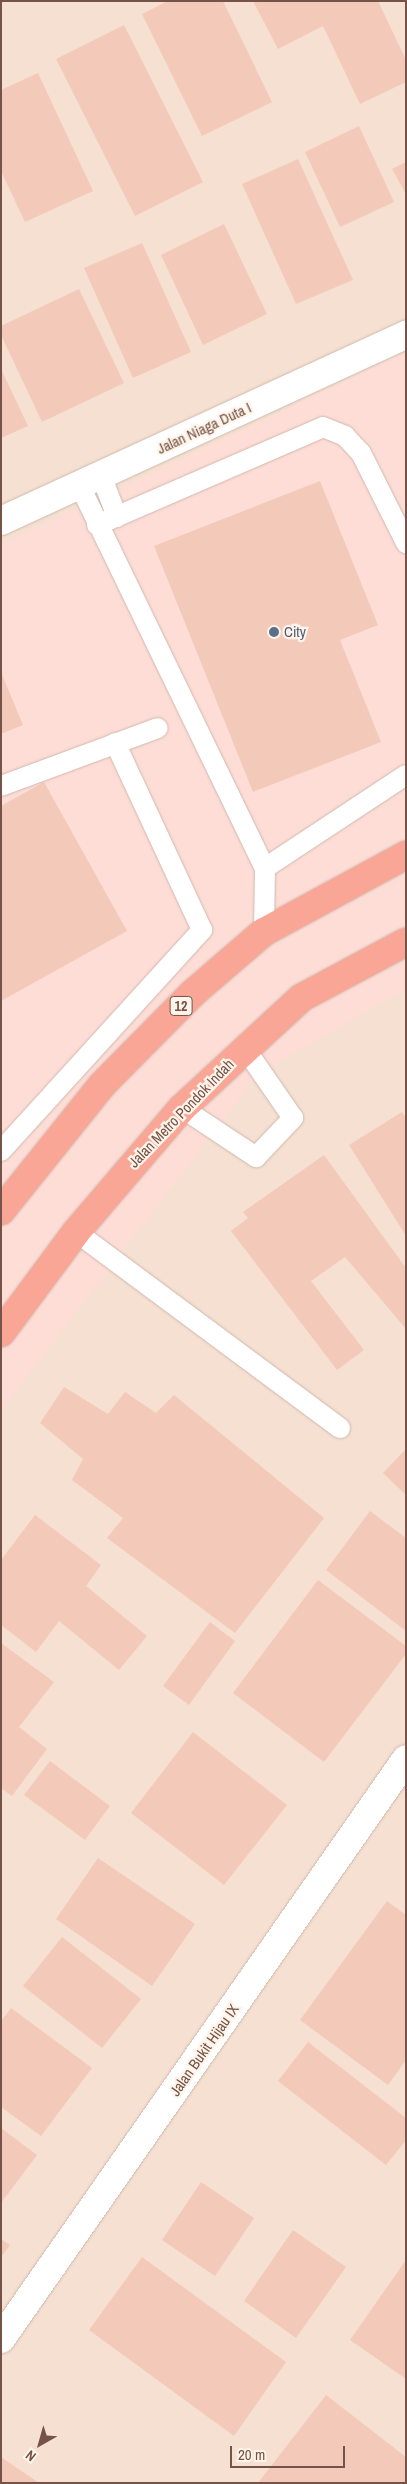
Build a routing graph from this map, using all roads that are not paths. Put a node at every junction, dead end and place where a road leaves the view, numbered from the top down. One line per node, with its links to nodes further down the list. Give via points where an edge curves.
1 (406, 335): 2 (street, Jalan Niaga Duta I)
2 (90, 480): 3 (lane); 4 (street, Jalan Niaga Duta I); 5 (lane)
3 (117, 517): 5 (lane); 6 (lane, via 323,427 345,436 361,453)
4 (1, 521)
5 (97, 525): 12 (lane)
6 (406, 543)
7 (158, 728): 8 (lane)
8 (115, 743): 10 (lane); 17 (lane, via 202,930)
9 (406, 775): 12 (lane)
10 (1, 786)
11 (406, 854): 13 (highway, 12)
12 (265, 868): 13 (lane)
13 (264, 932): 18 (highway, 12, via 193,993 101,1086)
14 (406, 942): 15 (highway, Jalan Metro Pondok Indah, via 301,998)
15 (244, 1047): 16 (highway, Jalan Metro Pondok Indah); 16 (lane, via 294,1118 256,1157)
16 (182, 1108): 19 (highway, Jalan Metro Pondok Indah)
17 (1, 1150)
18 (1, 1211)
19 (76, 1232): 20 (highway, Jalan Metro Pondok Indah); 21 (lane)
20 (1, 1333)
21 (340, 1428)
22 (406, 1759): 23 (street, Jalan Bukit Hijau IX)
23 (1, 2339)

